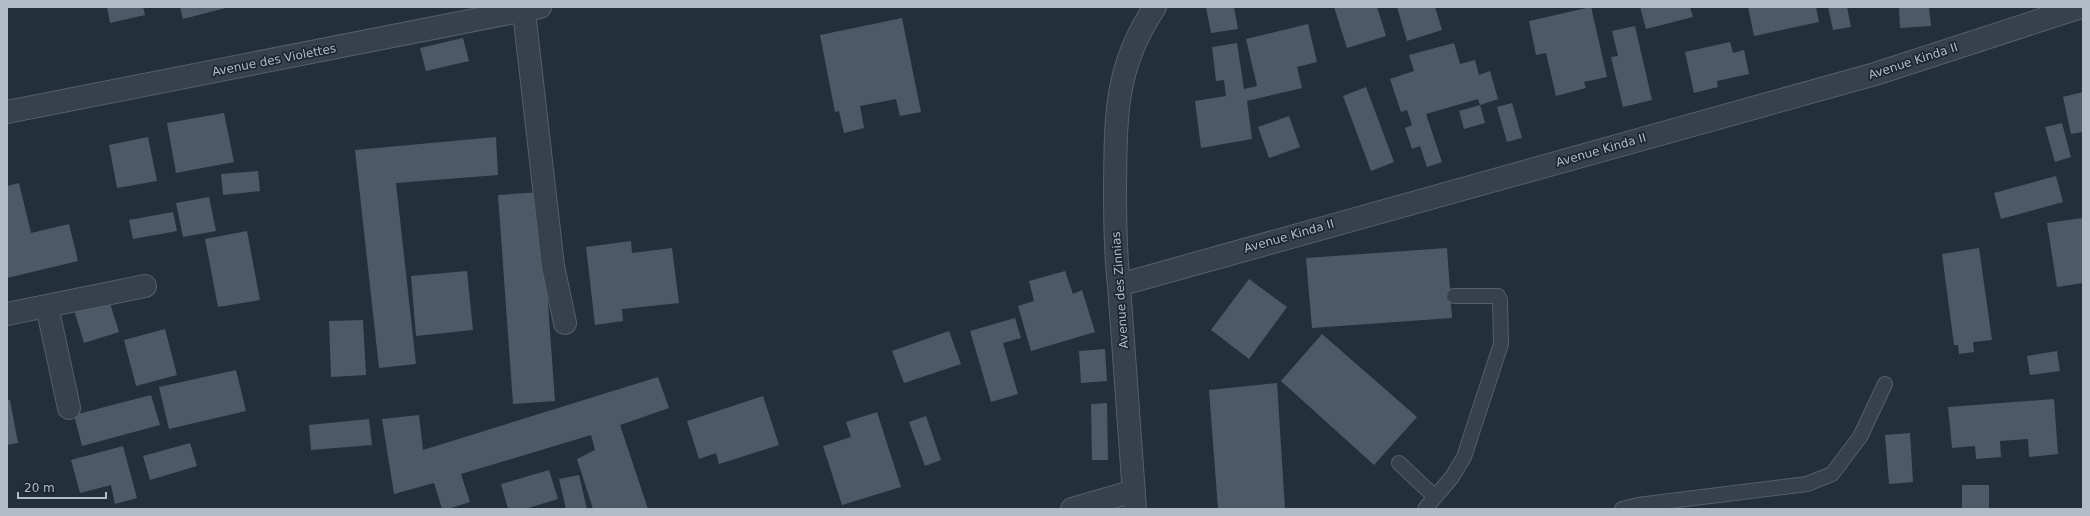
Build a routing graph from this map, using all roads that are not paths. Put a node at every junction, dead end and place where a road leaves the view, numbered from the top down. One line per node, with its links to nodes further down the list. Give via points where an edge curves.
1 (1155, 7): 5 (street, Avenue des Zinnias, via 1130,51 1123,74 1116,119 1115,256)
2 (2081, 7): 5 (street, Avenue Kinda II, via 1867,76)
3 (532, 9): 4 (street, Avenue des Violettes); 10 (street, via 553,266)
4 (7, 112)
5 (1119, 285): 15 (street, Avenue des Zinnias)
6 (145, 286): 8 (street)
7 (1454, 296): 14 (lane, via 1498,296 1501,344 1464,457 1452,477)
8 (47, 306): 9 (street); 12 (street)
9 (7, 314)
10 (565, 323)
11 (1885, 384): 18 (lane, via 1860,437 1832,474 1806,484)
12 (69, 408)
13 (1399, 464): 14 (lane)
14 (1435, 496): 17 (lane)
15 (1135, 500): 16 (street)
16 (1072, 509)
17 (1425, 509)
18 (1622, 509)

